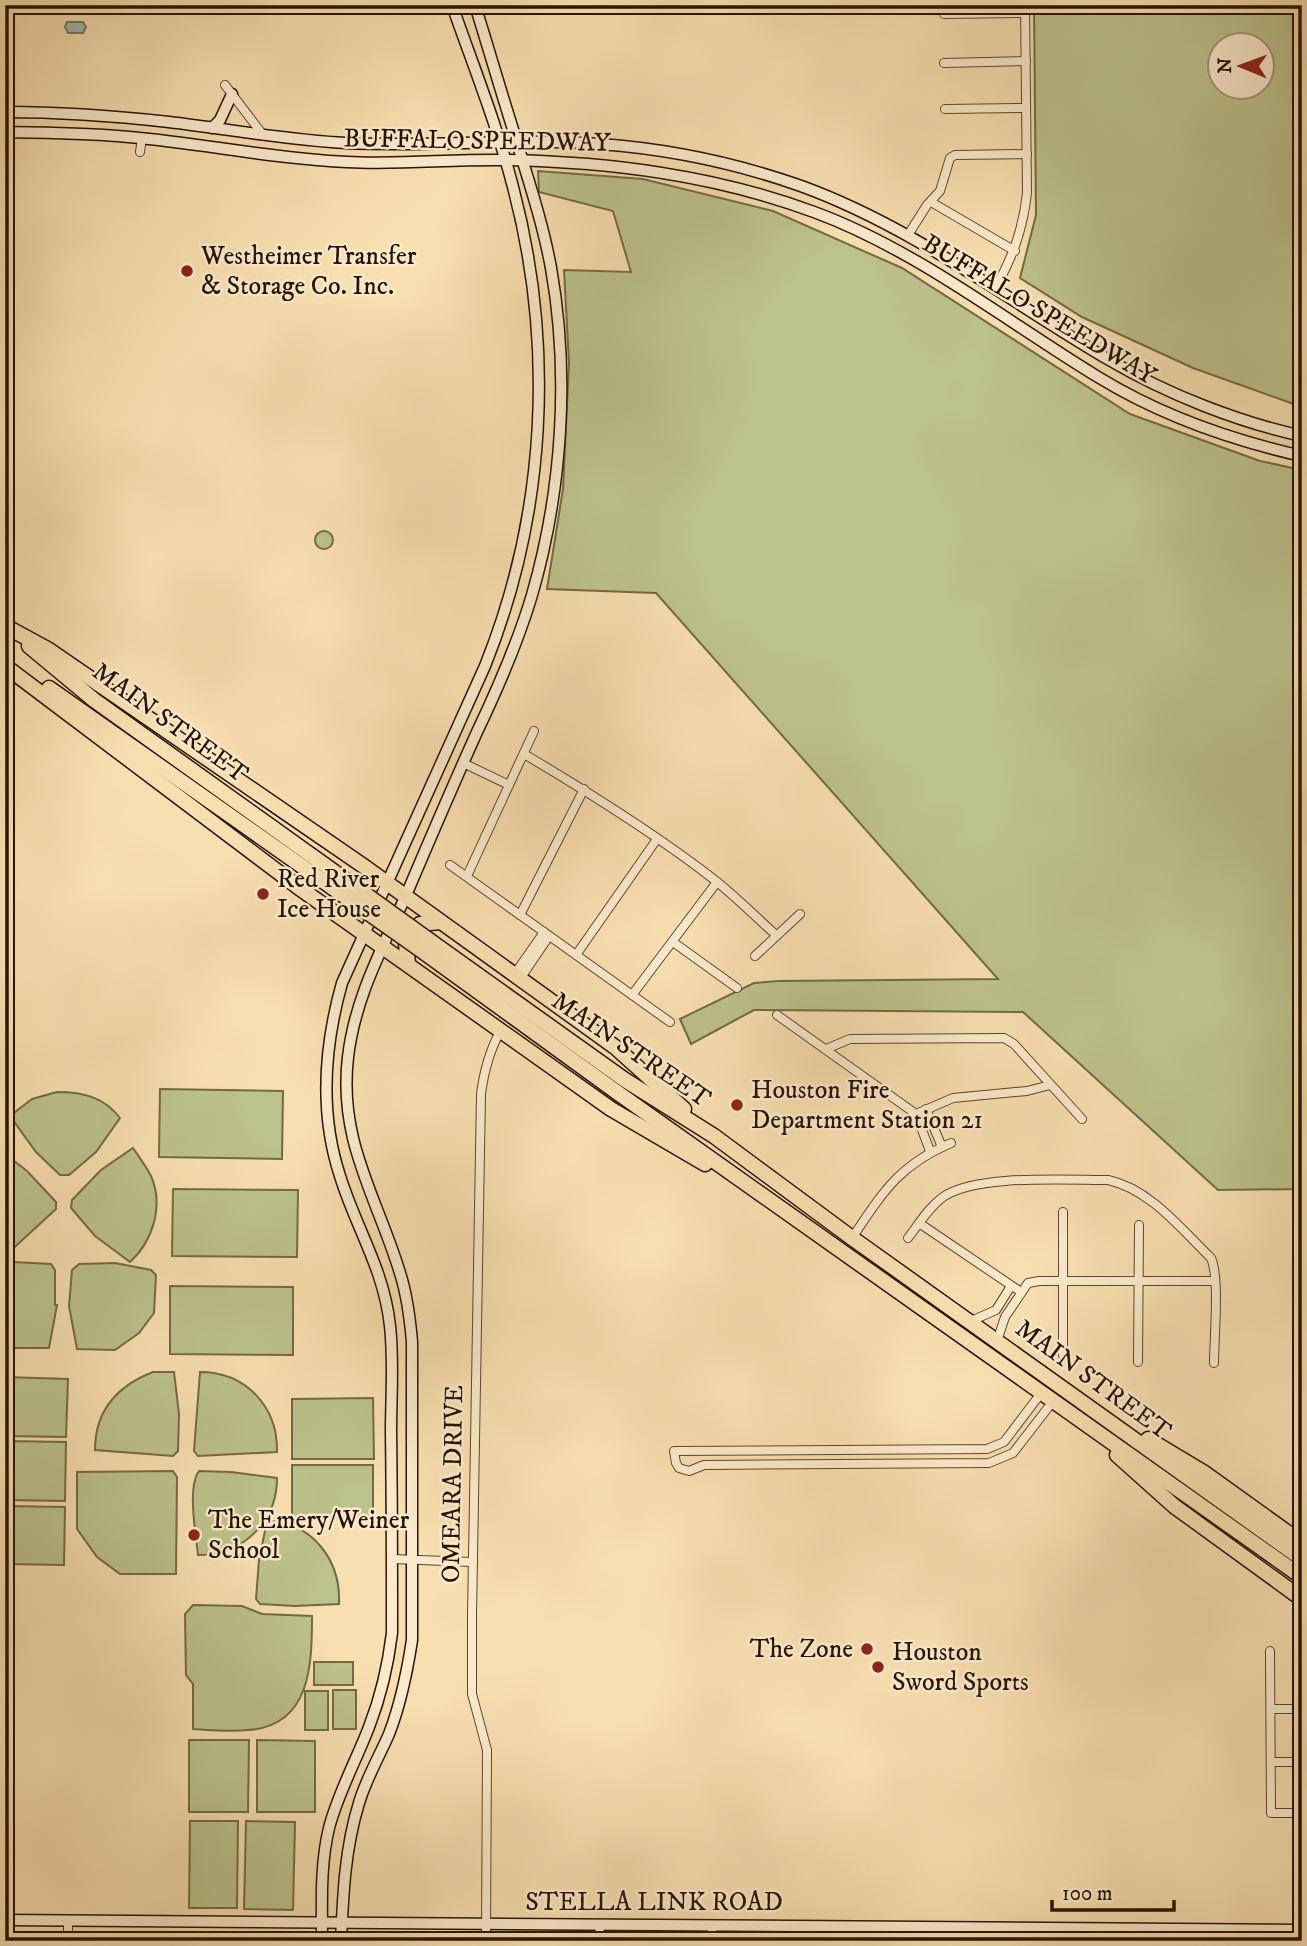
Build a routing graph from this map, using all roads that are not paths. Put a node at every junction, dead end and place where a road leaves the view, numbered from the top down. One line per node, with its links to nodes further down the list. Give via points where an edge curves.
1 (452, 5): 17 (main road)
2 (475, 5): 18 (main road)
3 (1025, 9): 4 (street); 5 (street)
4 (944, 13)
5 (1026, 61): 6 (street); 8 (street)
6 (944, 63)
7 (229, 90): 12 (main road, via 220,120); 14 (street)
8 (1026, 108): 9 (street); 21 (street)
9 (945, 109)
10 (5, 112): 11 (main road, BUFFALO SPEEDWAY)
11 (130, 118): 12 (main road, BUFFALO SPEEDWAY); 15 (main road)
12 (212, 128): 14 (main road, BUFFALO SPEEDWAY)
13 (5, 132): 15 (main road, BUFFALO SPEEDWAY)
14 (264, 135): 17 (main road, BUFFALO SPEEDWAY, via 346,143); 20 (main road)
15 (128, 137): 16 (main road, BUFFALO SPEEDWAY)
16 (142, 138): 19 (street); 20 (main road, BUFFALO SPEEDWAY)
17 (499, 143): 18 (main road, BUFFALO SPEEDWAY); 23 (main road)
18 (517, 143): 22 (main road, BUFFALO SPEEDWAY, via 598,144); 24 (main road)
19 (140, 152)
20 (262, 154): 23 (main road, BUFFALO SPEEDWAY, via 348,162)
21 (1027, 154): 26 (street, via 950,158 944,183); 30 (street, via 1024,222)
22 (690, 155): 25 (main road); 27 (main road, BUFFALO SPEEDWAY, via 800,186)
23 (504, 160): 24 (main road, BUFFALO SPEEDWAY); 34 (main road)
24 (523, 161): 25 (main road, BUFFALO SPEEDWAY); 32 (main road, via 540,218)
25 (686, 176): 29 (main road, BUFFALO SPEEDWAY, via 805,209)
26 (930, 202): 28 (street); 30 (street)
27 (887, 224): 28 (main road, BUFFALO SPEEDWAY); 29 (main road)
28 (908, 235): 31 (main road, BUFFALO SPEEDWAY)
29 (878, 240): 33 (main road, BUFFALO SPEEDWAY)
30 (1015, 251): 31 (street)
31 (996, 288): 33 (main road); 35 (main road, BUFFALO SPEEDWAY)
32 (556, 305): 34 (main road); 38 (main road)
33 (986, 305): 36 (main road, BUFFALO SPEEDWAY)
34 (535, 309): 37 (main road)
35 (1132, 372): 36 (main road); 39 (main road, BUFFALO SPEEDWAY)
36 (1124, 391): 41 (main road, BUFFALO SPEEDWAY, via 1169,414)
37 (539, 416): 38 (main road); 43 (main road, via 525,537)
38 (559, 419): 45 (main road, via 548,527)
39 (1273, 430): 40 (main road, BUFFALO SPEEDWAY); 41 (main road)
40 (1302, 436)
41 (1268, 448): 42 (main road, BUFFALO SPEEDWAY)
42 (1302, 456)
43 (502, 624): 45 (main road); 49 (main road)
44 (5, 626): 56 (highway, via 49,650); 58 (highway, MAIN STREET, via 94,700)
45 (519, 631): 51 (main road)
46 (5, 657): 58 (highway, MAIN STREET)
47 (5, 666): 62 (highway)
48 (534, 730): 50 (street)
49 (446, 754): 51 (main road); 60 (main road)
50 (524, 754): 52 (street); 53 (street)
51 (463, 763): 52 (street); 61 (main road)
52 (509, 785): 57 (street)
53 (584, 789): 54 (street); 64 (street)
54 (657, 839): 59 (street); 72 (street)
55 (450, 864): 57 (street)
56 (362, 865): 60 (highway); 62 (highway, via 365,879 348,904)
57 (467, 876): 64 (street)
58 (337, 882): 71 (highway, MAIN STREET, bridge)
59 (717, 882): 68 (street); 69 (street)
60 (388, 884): 61 (highway); 66 (main road)
61 (405, 897): 65 (highway); 70 (main road)
62 (323, 905): 66 (highway)
63 (800, 914): 68 (street)
64 (520, 915): 67 (street)
65 (440, 922): 74 (highway, via 420,924 406,944); 75 (highway)
66 (364, 933): 70 (highway); 82 (main road, via 332,1018)
67 (547, 934): 72 (street); 75 (street)
68 (776, 935): 73 (street)
69 (673, 942): 76 (street); 77 (street)
70 (382, 945): 74 (highway); 83 (main road, via 362,992)
71 (429, 948): 88 (highway, MAIN STREET); 93 (highway, MAIN STREET, via 618,1093)
72 (576, 955): 77 (street)
73 (755, 956)
74 (408, 964): 80 (highway)
75 (517, 977): 88 (highway, via 615,1047)
76 (737, 988)
77 (632, 995): 79 (street)
78 (777, 1015): 81 (street)
79 (670, 1022)
80 (501, 1030): 93 (highway, via 611,1110); 126 (street, OMEARA DRIVE, via 491,1047 481,1094)
81 (826, 1049): 84 (street, via 849,1039 1004,1038); 86 (street)
82 (325, 1082): 83 (main road); 95 (main road, via 331,1143)
83 (346, 1083): 92 (main road, via 355,1153)
84 (1050, 1085): 85 (street, via 953,1098); 87 (street)
85 (926, 1109): 86 (street); 90 (street)
86 (916, 1114): 91 (street)
87 (1082, 1119)
88 (714, 1136): 98 (highway, MAIN STREET)
89 (951, 1143): 90 (street)
90 (942, 1147): 91 (street)
91 (930, 1151): 98 (street, via 892,1181)
92 (376, 1210): 95 (main road); 110 (main road, via 409,1308)
93 (786, 1210): 114 (highway, MAIN STREET)
94 (1063, 1212): 101 (street)
95 (357, 1218): 109 (main road, via 386,1302)
96 (919, 1223): 99 (street); 102 (street, via 945,1196 972,1185 1119,1182 1150,1200 1211,1258); 103 (street)
97 (1139, 1226): 100 (street)
98 (852, 1238): 107 (highway, MAIN STREET)
99 (908, 1238)
100 (1138, 1280): 101 (street); 102 (street); 112 (street)
101 (1063, 1281): 104 (street, via 1028,1283); 111 (street)
102 (1215, 1281): 113 (street)
103 (1012, 1286): 104 (street); 105 (street)
104 (1021, 1292): 106 (street)
105 (1000, 1304): 106 (street); 107 (street)
106 (1010, 1310): 108 (street)
107 (971, 1321): 108 (highway, MAIN STREET)
108 (997, 1341): 114 (highway, MAIN STREET)
109 (391, 1355): 110 (main road); 123 (main road)
110 (412, 1355): 125 (main road)
111 (1063, 1355)
112 (1138, 1362)
113 (1214, 1363)
114 (1054, 1394): 115 (highway, MAIN STREET); 118 (street, via 1004,1442); 120 (street, via 1013,1453 989,1463); 122 (highway, via 1203,1472); 124 (highway, MAIN STREET)
115 (1070, 1412): 127 (highway, MAIN STREET); 128 (highway, via 1174,1506)
116 (836, 1449): 117 (street); 118 (street); 119 (street)
117 (724, 1450): 121 (street); 121 (street, via 674,1451 683,1470)
118 (964, 1450): 120 (street)
119 (836, 1464): 120 (street); 121 (street)
120 (964, 1464)
121 (724, 1465)
122 (1302, 1543)
123 (392, 1559): 125 (street); 134 (main road, via 389,1659 382,1691)
124 (1302, 1559)
125 (412, 1560): 126 (street); 135 (main road, via 412,1640 407,1673 392,1725)
126 (473, 1562): 141 (street, OMEARA DRIVE, via 472,1694 487,1758)
127 (1302, 1577)
128 (1302, 1599)
129 (1270, 1651): 130 (street)
130 (1271, 1709): 131 (street); 132 (street)
131 (1302, 1709)
132 (1271, 1762): 133 (street); 136 (street, via 1271,1813)
133 (1302, 1762)
134 (347, 1777): 135 (main road); 139 (main road, via 323,1857)
135 (365, 1786): 140 (main road, via 350,1833)
136 (1302, 1813)
137 (5, 1920): 138 (main road, STELLA LINK ROAD)
138 (68, 1921): 139 (main road, STELLA LINK ROAD); 150 (street)
139 (322, 1923): 140 (main road, STELLA LINK ROAD); 151 (main road)
140 (342, 1923): 141 (main road, STELLA LINK ROAD); 152 (main road)
141 (486, 1924): 142 (main road, STELLA LINK ROAD); 153 (street, OMEARA DRIVE)
142 (600, 1925): 143 (main road, STELLA LINK ROAD); 154 (street)
143 (712, 1926): 144 (main road, STELLA LINK ROAD); 155 (street)
144 (824, 1927): 145 (main road, STELLA LINK ROAD); 156 (street)
145 (935, 1927): 146 (main road, STELLA LINK ROAD); 157 (street)
146 (1047, 1928): 148 (main road, STELLA LINK ROAD); 158 (street)
147 (1302, 1930): 149 (main road, STELLA LINK ROAD)
148 (1158, 1935): 149 (main road, STELLA LINK ROAD)
149 (1271, 1935)
150 (68, 1941)
151 (322, 1941)
152 (341, 1941)
153 (486, 1941)
154 (599, 1941)
155 (712, 1941)
156 (824, 1941)
157 (934, 1941)
158 (1047, 1941)

